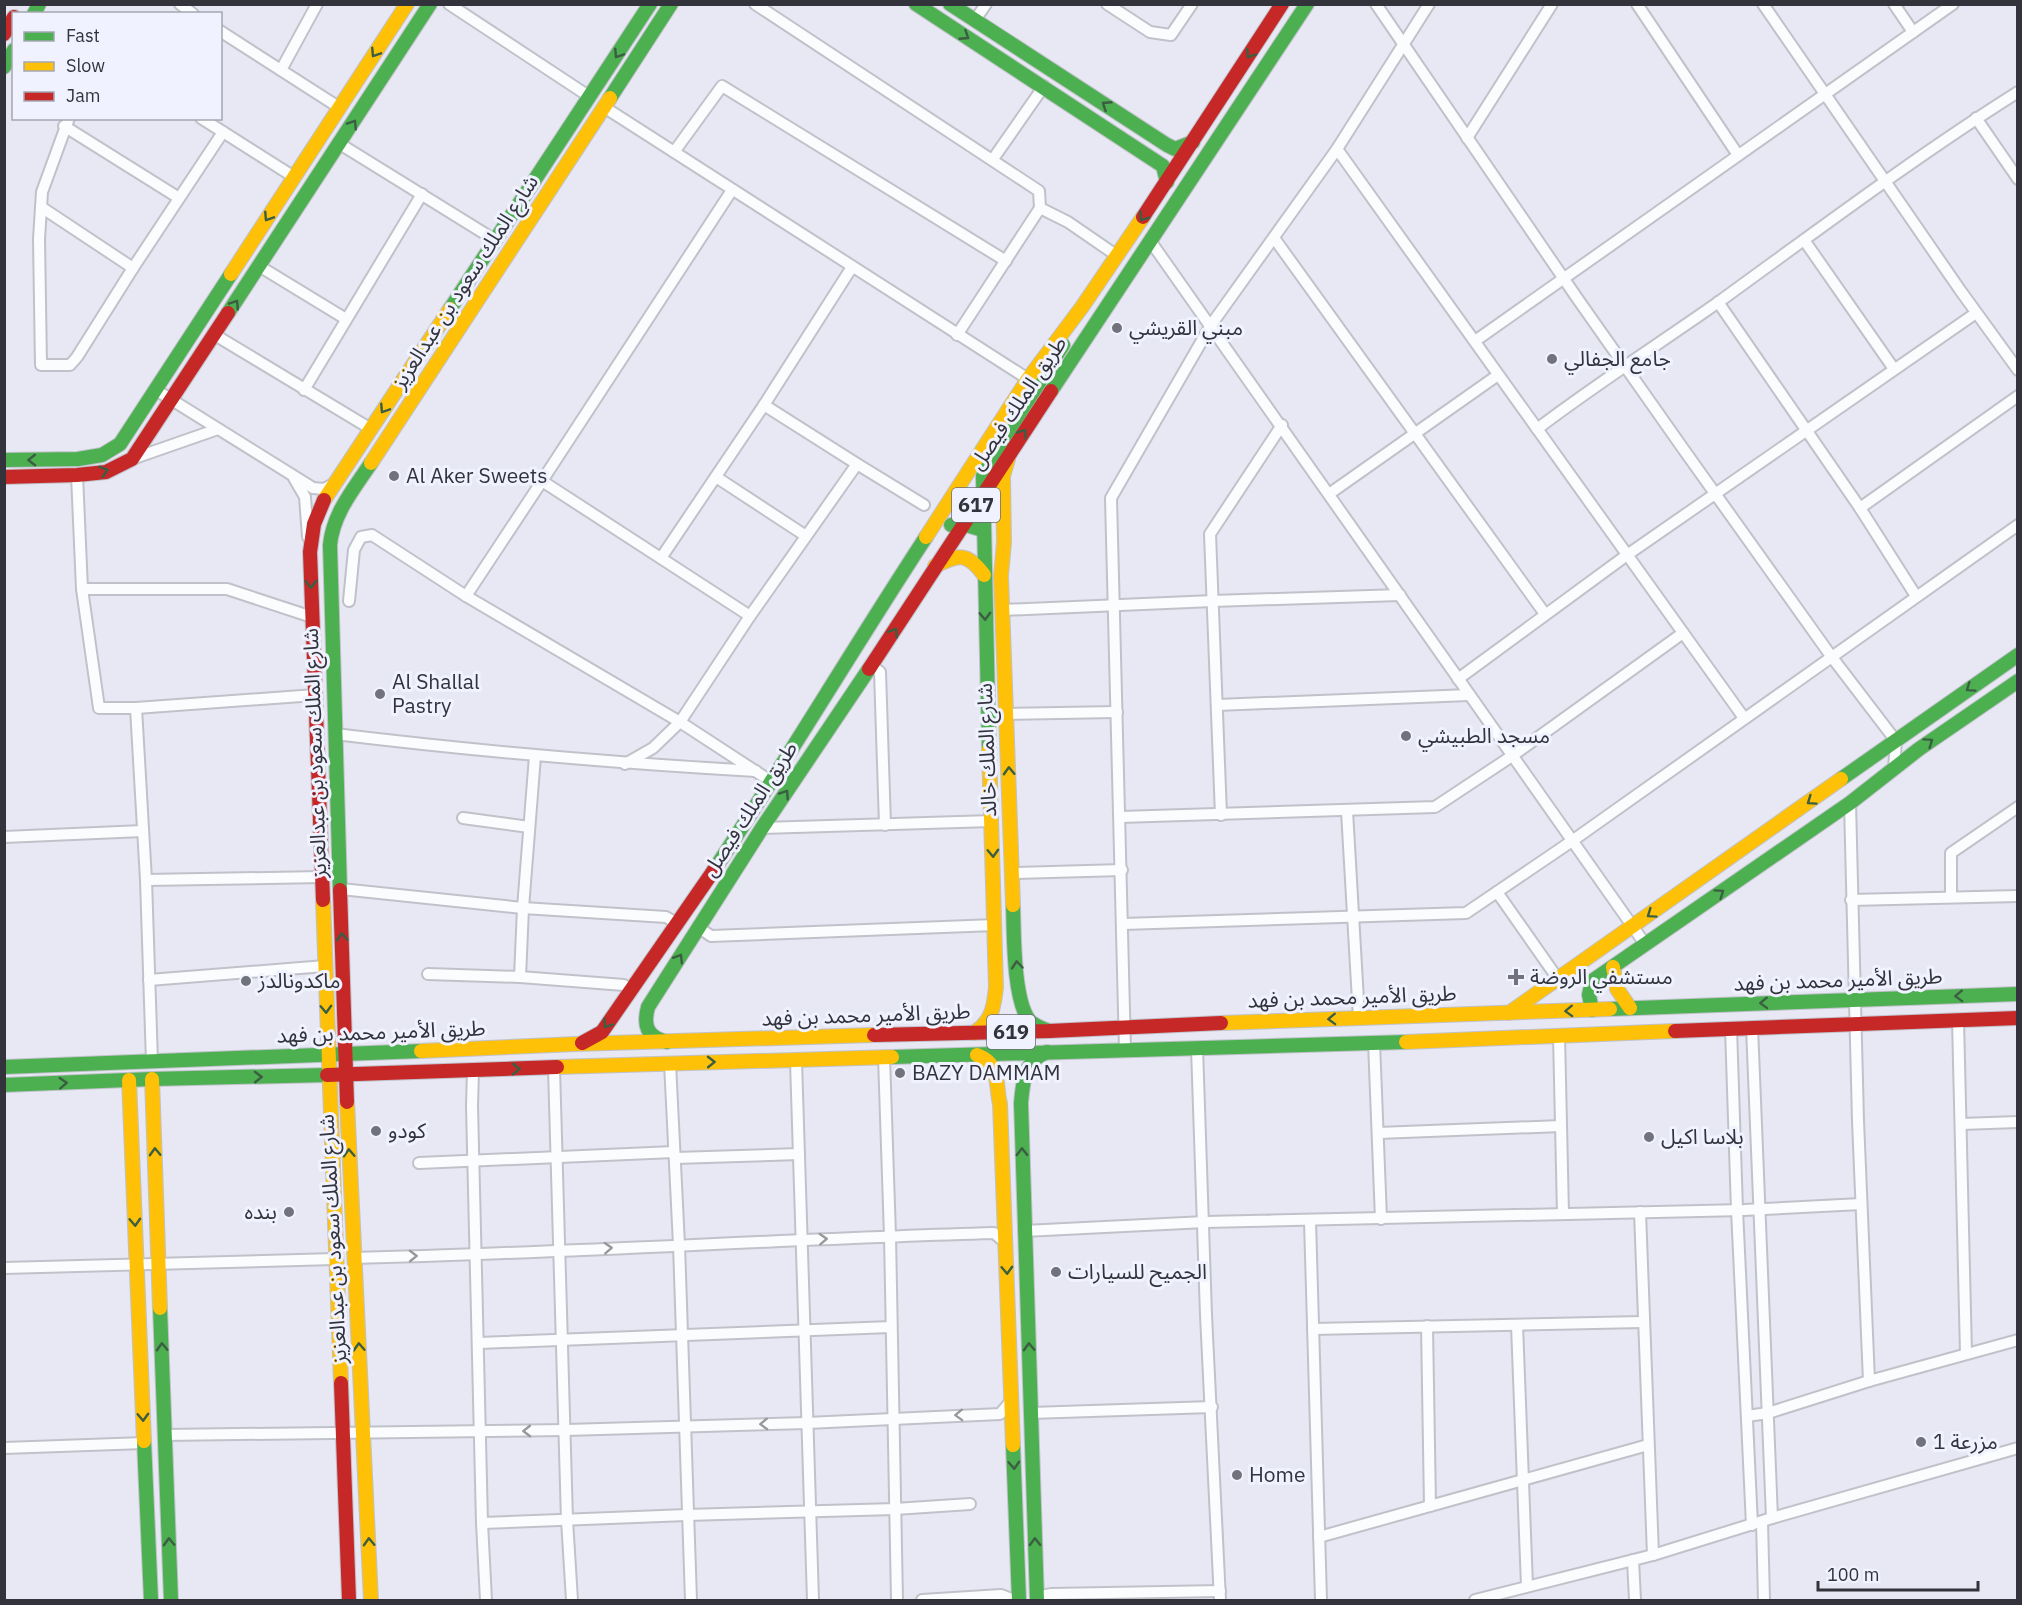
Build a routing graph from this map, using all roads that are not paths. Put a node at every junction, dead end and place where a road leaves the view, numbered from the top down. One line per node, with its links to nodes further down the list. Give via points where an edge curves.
1 (317, 4): 30 (street)
2 (407, 4): 36 (main road, one-way to 36)
3 (430, 4): 45 (main road, one-way to 3)
4 (449, 4): 34 (street)
5 (650, 4): 34 (main road, شارع الملك سعود بن عبدالعزيز, one-way to 34)
6 (671, 4): 35 (main road, شارع الملك سعود بن عبدالعزيز)
7 (755, 4): 49 (street)
8 (916, 4): 31 (main road, one-way to 31)
9 (950, 4): 23 (main road)
10 (986, 4): 23 (street)
11 (1107, 4): 12 (street, via 1150,32 1171,35)
12 (1192, 4)
13 (1282, 4): 43 (main road, طريق الملك فيصل / 617, one-way to 43)
14 (1307, 4): 62 (main road, طريق الملك فيصل / 617)
15 (1376, 4): 27 (street)
16 (1430, 4): 27 (street)
17 (1552, 4): 42 (street)
18 (1637, 4): 48 (street)
19 (1763, 4): 33 (street)
20 (1893, 4): 25 (street)
21 (1953, 4): 25 (street)
22 (12, 20): 26 (main road)
23 (975, 20): 40 (main road, one-way to 23)
24 (222, 32): 30 (street)
25 (1913, 32): 33 (street)
26 (4, 34)
27 (1404, 45): 42 (street); 46 (street)
28 (12, 53): 29 (main road)
29 (4, 67)
30 (281, 70): 36 (street)
31 (1044, 86): 44 (main road); 49 (street)
32 (2018, 92): 37 (street)
33 (1826, 94): 48 (street); 52 (street)
34 (590, 97): 60 (main road, شارع الملك سعود بن عبدالعزيز)
35 (604, 107): 47 (street); 78 (main road, شارع الملك سعود بن عبدالعزيز)
36 (340, 108): 50 (main road)
37 (1976, 118): 51 (street); 52 (street)
38 (204, 120): 41 (street)
39 (67, 122): 56 (street); 57 (street, via 42,192)
40 (1138, 127): 43 (main road, via 1175,149); 44 (main road)
41 (223, 132): 50 (street); 56 (street)
42 (1467, 138): 69 (street)
43 (1193, 142): 53 (main road, طريق الملك فيصل / 617)
44 (1128, 143): 53 (main road, via 1163,166)
45 (340, 144): 55 (street); 66 (main road)
46 (1337, 149): 59 (street); 77 (street)
47 (674, 152): 54 (street); 64 (street, via 722,86)
48 (1738, 155): 69 (street)
49 (993, 159): 58 (street, via 1039,191)
50 (294, 177): 84 (main road, one-way to 84)
51 (2018, 179)
52 (1885, 181): 61 (street); 72 (street)
53 (1167, 182): 63 (main road, طريق الملك فيصل / 617, one-way to 63)
54 (732, 190): 67 (street); 103 (street)
55 (422, 194): 60 (street); 73 (street)
56 (180, 198): 68 (street)
57 (41, 207): 68 (street); 68 (street, via 41,365 70,365)
58 (1040, 208): 63 (street); 64 (street)
59 (1274, 238): 74 (street); 94 (street)
60 (495, 240): 65 (main road, شارع الملك سعود بن عبدالعزيز)
61 (1804, 240): 70 (street); 80 (street)
62 (1152, 242): 74 (street); 95 (main road, طريق الملك فيصل / 617, one-way to 62)
63 (1116, 255): 71 (main road, طريق الملك فيصل / 617)
64 (1006, 261): 76 (street)
65 (478, 266): 78 (main road, via 465,299 434,347 434,356); 91 (main road, شارع الملك سعود بن عبدالعزيز, one-way to 91)
66 (260, 267): 73 (street); 75 (main road, one-way to 66)
67 (852, 267): 76 (street); 88 (street)
68 (133, 268)
69 (1563, 279): 77 (street); 79 (street)
70 (1718, 302): 79 (street); 93 (street)
71 (1082, 307): 83 (main road, طريق الملك فيصل / 617); 107 (main road, via 1062,347 989,461)
72 (1976, 312): 80 (street); 81 (street)
73 (346, 319): 85 (street)
74 (1211, 325): 89 (street); 126 (street, via 1111,498)
75 (215, 335): 85 (street); 87 (main road)
76 (957, 335): 83 (street)
77 (1475, 341): 82 (street)
78 (444, 354): 145 (main road, شارع الملك سعود بن عبدالعزيز, via 335,521 330,545)
79 (1624, 365): 92 (street); 106 (street)
80 (1894, 369): 93 (street)
81 (2018, 370)
82 (1498, 375): 92 (street); 94 (street)
83 (1028, 379): 141 (main road, طريق الملك فيصل / 617)
84 (156, 390): 87 (street); 97 (main road, one-way to 97, via 120,444 102,455)
85 (304, 390): 91 (street)
86 (2018, 396): 109 (street)
87 (172, 400): 90 (street); 96 (main road)
88 (764, 405): 98 (street); 102 (street)
89 (1282, 425): 105 (street); 124 (street, via 1210,534)
90 (218, 429): 96 (street); 100 (street)
91 (371, 429): 104 (main road, شارع الملك سعود بن عبدالعزيز)
92 (1537, 429): 115 (street)
93 (1806, 429): 106 (street); 109 (street)
94 (1415, 435): 105 (street); 127 (street)
95 (1009, 454): 107 (main road, طريق الملك فيصل / 617); 125 (main road, شارع الملك خالد, via 1003,487)
96 (132, 459): 99 (main road, one-way to 96, via 106,472)
97 (4, 460)
98 (857, 464): 108 (street); 113 (street)
99 (77, 476): 101 (main road); 119 (street)
100 (292, 476): 104 (street, via 319,489); 114 (street, via 305,497)
101 (4, 477)
102 (716, 477): 113 (street); 116 (street)
103 (542, 481): 116 (street); 122 (street)
104 (335, 483): 114 (main road, شارع الملك سعود بن عبدالعزيز, via 317,512)
105 (1329, 494): 120 (street)
106 (1715, 494): 115 (street); 132 (street)
107 (982, 495): 110 (main road, طريق الملك فيصل / 617); 112 (main road, شارع الملك خالد)
108 (924, 505)
109 (1860, 508): 121 (street)
110 (963, 524): 112 (main road); 117 (main road, طريق الملك فيصل / 617); 141 (main road, via 951,525 941,532 878,629)
111 (2018, 525): 121 (street)
112 (983, 530): 118 (main road, شارع الملك خالد); 125 (main road, via 996,544)
113 (806, 536): 128 (street)
114 (310, 552): 129 (main road, شارع الملك سعود بن عبدالعزيز, one-way to 129)
115 (1627, 555): 127 (street); 130 (street)
116 (661, 558): 128 (street)
117 (935, 566): 118 (main road, via 964,556); 133 (main road, طريق الملك فيصل / 617, one-way to 117)
118 (984, 575): 160 (main road, شارع الملك خالد, one-way to 160)
119 (82, 589): 129 (street, via 226,589); 139 (street, via 99,708)
120 (1400, 595): 124 (street); 134 (street)
121 (1916, 596): 132 (street)
122 (466, 597): 123 (street, via 372,535 361,537 354,550); 144 (street)
123 (349, 601)
124 (1213, 601): 126 (street); 138 (street)
125 (1003, 603): 126 (street); 142 (main road, شارع الملك خالد)
126 (1115, 605): 140 (street)
127 (1545, 614): 134 (street)
128 (750, 616): 144 (street)
129 (312, 617): 137 (main road, شارع الملك سعود بن عبدالعزيز)
130 (1683, 633): 143 (street); 148 (street)
131 (2018, 655): 146 (main road, one-way to 146)
132 (1831, 656): 143 (street); 146 (street)
133 (872, 666): 161 (street, via 880,672); 163 (main road, طريق الملك فيصل / 617, one-way to 133)
134 (1458, 679): 136 (street)
135 (2018, 681): 151 (main road, one-way to 135)
136 (1469, 694): 138 (street); 148 (street)
137 (315, 695): 139 (street); 149 (main road, شارع الملك سعود بن عبدالعزيز)
138 (1217, 705): 157 (street)
139 (136, 708): 164 (street)
140 (1118, 712): 142 (street); 158 (street)
141 (816, 713): 153 (main road, طريق الملك فيصل / 617)
142 (1007, 714): 168 (main road, شارع الملك خالد, one-way to 142)
143 (1744, 718): 166 (street)
144 (680, 722): 150 (street, via 653,748); 152 (street)
145 (335, 734): 147 (street); 171 (main road, شارع الملك سعود بن عبدالعزيز)
146 (1896, 741): 151 (street); 182 (main road, one-way to 182)
147 (535, 756): 150 (street); 162 (street)
148 (1512, 756): 156 (street, via 1435,807); 166 (street)
149 (318, 759): 169 (main road, شارع الملك سعود بن عبدالعزيز); 171 (main road, via 328,815 330,880 333,887)
150 (625, 764): 152 (street)
151 (1894, 768): 154 (main road)
152 (757, 771): 153 (street)
153 (772, 782): 178 (main road, طريق الملك فيصل / 617)
154 (1850, 803): 175 (street); 183 (main road, one-way to 154)
155 (2018, 807): 174 (street, via 1951,853)
156 (1347, 811): 157 (street); 177 (street)
157 (1221, 815): 158 (street)
158 (1120, 817): 167 (street)
159 (463, 818): 162 (street)
160 (992, 820): 161 (street); 180 (main road, شارع الملك خالد, one-way to 180)
161 (885, 825): 163 (street)
162 (529, 827): 176 (street)
163 (762, 828): 181 (main road, طريق الملك فيصل / 617)
164 (143, 831): 165 (street); 170 (street)
165 (4, 837)
166 (1572, 841): 172 (street); 182 (street)
167 (1122, 870): 168 (street); 179 (street)
168 (1013, 873): 191 (main road, شارع الملك خالد, one-way to 168)
169 (322, 877): 170 (street); 184 (main road, شارع الملك سعود بن عبدالعزيز)
170 (146, 880): 189 (street)
171 (341, 889): 176 (street); 216 (main road, شارع الملك سعود بن عبدالعزيز, one-way to 171)
172 (1497, 892): 177 (street, via 1466,913); 188 (street)
173 (2018, 896): 174 (street)
174 (1951, 897): 175 (street)
175 (1851, 900): 194 (street)
176 (523, 908): 178 (street, via 666,917); 187 (street)
177 (1353, 917): 179 (street); 199 (street)
178 (678, 924): 192 (main road, طريق الملك فيصل / 617)
179 (1123, 924): 203 (street)
180 (995, 925): 181 (street, via 711,936); 190 (main road, شارع الملك خالد)
181 (698, 927): 195 (main road, طريق الملك فيصل / 617, one-way to 181)
182 (1632, 927): 183 (street); 188 (main road)
183 (1646, 944): 185 (main road)
184 (325, 966): 189 (street); 217 (main road, شارع الملك سعود بن عبدالعزيز, one-way to 217)
185 (1612, 967): 196 (main road, via 1614,985); 197 (main road, via 1592,981)
186 (428, 974): 187 (street)
187 (520, 977): 192 (street)
188 (1557, 979): 198 (main road)
189 (149, 980): 220 (street)
190 (996, 987): 191 (main road, via 999,999 1008,1003 1017,998); 207 (main road, شارع الملك خالد, via 991,1018)
191 (1019, 987): 206 (main road, شارع الملك خالد, via 1027,1018)
192 (627, 989): 195 (main road, via 634,1010); 211 (main road, طريق الملك فيصل, one-way to 211, via 602,1032)
193 (2018, 994): 194 (main road, طريق الأمير محمد بن فهد / 619, one-way to 194)
194 (1855, 1000): 196 (main road, طريق الأمير محمد بن فهد / 619, one-way to 196); 202 (street)
195 (648, 1007): 210 (main road, via 645,1024 649,1034)
196 (1629, 1008): 197 (main road, طريق الأمير محمد بن فهد / 619)
197 (1592, 1010): 198 (main road, طريق الأمير محمد بن فهد / 619, one-way to 198)
198 (1509, 1013): 199 (main road, طريق الأمير محمد بن فهد / 619)
199 (1359, 1018): 203 (main road, طريق الأمير محمد بن فهد / 619, one-way to 203)
200 (2018, 1018): 201 (main road, طريق الأمير محمد بن فهد / 619)
201 (1958, 1020): 202 (main road, طريق الأمير محمد بن فهد / 619); 233 (street)
202 (1856, 1023): 205 (main road, طريق الأمير محمد بن فهد / 619); 241 (street)
203 (1125, 1026): 206 (main road, طريق الأمير محمد بن فهد / 619); 213 (street)
204 (1731, 1028): 205 (main road, طريق الأمير محمد بن فهد / 619); 208 (main road, طريق الأمير محمد بن فهد / 619); 243 (street)
205 (1752, 1028): 242 (street)
206 (1049, 1031): 207 (main road, طريق الأمير محمد بن فهد / 619)
207 (974, 1033): 210 (main road, طريق الأمير محمد بن فهد / 619)
208 (1559, 1035): 209 (main road, طريق الأمير محمد بن فهد / 619); 234 (street)
209 (1374, 1042): 212 (main road, طريق الأمير محمد بن فهد / 619); 235 (street)
210 (674, 1043): 211 (main road, طريق الأمير محمد بن فهد / 619)
211 (576, 1044): 216 (main road, طريق الأمير محمد بن فهد / 619)
212 (1197, 1048): 213 (main road, طريق الأمير محمد بن فهد / 619); 248 (street)
213 (1125, 1050): 214 (main road, طريق الأمير محمد بن فهد / 619)
214 (1047, 1052): 215 (main road, طريق الأمير محمد بن فهد / 619); 230 (main road, via 1030,1062)
215 (977, 1054): 218 (main road, طريق الأمير محمد بن فهد / 619); 231 (main road, via 994,1066)
216 (345, 1055): 217 (main road, طريق الأمير محمد بن فهد / 619); 226 (main road, شارع الملك سعود بن عبدالعزيز)
217 (328, 1056): 220 (main road, طريق الأمير محمد بن فهد / 619); 225 (main road, شارع الملك سعود بن عبدالعزيز)
218 (884, 1057): 219 (main road, طريق الأمير محمد بن فهد / 619); 250 (street)
219 (796, 1060): 221 (main road, طريق الأمير محمد بن فهد / 619, one-way to 219); 236 (street)
220 (152, 1062): 222 (main road, طريق الأمير محمد بن فهد / 619)
221 (670, 1063): 223 (main road, طريق الأمير محمد بن فهد / 619); 237 (street)
222 (4, 1067)
223 (554, 1068): 224 (main road, طريق الأمير محمد بن فهد / 619, one-way to 223); 238 (street)
224 (473, 1070): 226 (main road, طريق الأمير محمد بن فهد / 619); 239 (street)
225 (329, 1076): 226 (main road, طريق الأمير محمد بن فهد / 619); 227 (main road, طريق الأمير محمد بن فهد / 619, one-way to 225); 257 (main road, شارع الملك سعود بن عبدالعزيز)
226 (346, 1076): 256 (main road, شارع الملك سعود بن عبدالعزيز, one-way to 226)
227 (152, 1079): 228 (main road, طريق الأمير محمد بن فهد / 619); 258 (main road, one-way to 227)
228 (129, 1080): 229 (main road, طريق الأمير محمد بن فهد / 619, one-way to 228); 259 (main road, one-way to 259)
229 (4, 1085)
230 (1021, 1103): 231 (main road, via 1018,1089 1007,1084 1000,1093); 249 (main road, one-way to 230)
231 (1000, 1104): 252 (main road)
232 (2018, 1122): 233 (street)
233 (1960, 1124): 271 (street)
234 (1561, 1126): 235 (street); 245 (street)
235 (1378, 1133): 246 (street)
236 (799, 1154): 237 (street); 251 (street)
237 (674, 1155): 238 (street); 253 (street)
238 (556, 1157): 239 (street); 254 (street)
239 (474, 1161): 240 (street); 255 (street)
240 (419, 1163)
241 (1861, 1204): 242 (street); 272 (street)
242 (1760, 1208): 243 (street); 276 (street)
243 (1737, 1210): 244 (street); 277 (street)
244 (1640, 1212): 245 (street); 261 (street)
245 (1563, 1214): 246 (street)
246 (1381, 1219): 247 (street)
247 (1310, 1221): 248 (street); 265 (street)
248 (1205, 1222): 249 (street); 274 (street)
249 (1024, 1230): 275 (main road, one-way to 249)
250 (890, 1236): 251 (street, one-way to 250); 252 (street, via 994,1233); 264 (street)
251 (802, 1240): 253 (street); 266 (street)
252 (1006, 1243): 273 (main road, one-way to 273)
253 (679, 1245): 254 (street, one-way to 253); 267 (street)
254 (560, 1251): 255 (street); 268 (street)
255 (476, 1255): 256 (street, one-way to 255); 270 (street)
256 (354, 1258): 284 (main road, شارع الملك سعود بن عبدالعزيز, one-way to 256)
257 (335, 1259): 258 (street); 283 (main road, شارع الملك سعود بن عبدالعزيز)
258 (159, 1263): 259 (street); 285 (main road, one-way to 258)
259 (137, 1264): 260 (street); 286 (main road, one-way to 286)
260 (4, 1268)
261 (1642, 1322): 262 (street); 287 (street)
262 (1517, 1325): 263 (street); 290 (street)
263 (1427, 1326): 265 (street); 292 (street)
264 (891, 1327): 266 (street); 278 (street)
265 (1313, 1329): 299 (street)
266 (805, 1330): 267 (street); 279 (street)
267 (682, 1335): 268 (street); 280 (street)
268 (563, 1339): 270 (street); 281 (street)
269 (2018, 1340): 271 (street)
270 (479, 1343): 282 (street)
271 (1966, 1354): 272 (street)
272 (1869, 1381): 276 (street)
273 (1011, 1401): 278 (street, one-way to 278, via 1000,1414); 315 (main road, one-way to 315)
274 (1212, 1407): 275 (street); 303 (street)
275 (1031, 1413): 316 (main road, one-way to 275)
276 (1768, 1413): 277 (street); 297 (street)
277 (1747, 1416): 297 (street)
278 (892, 1418): 279 (street); 293 (street)
279 (807, 1423): 280 (street, one-way to 280); 294 (street)
280 (684, 1426): 281 (street); 295 (street)
281 (566, 1430): 282 (street, one-way to 282); 296 (street)
282 (481, 1432): 284 (street); 298 (street)
283 (342, 1433): 284 (street); 285 (street); 306 (main road, شارع الملك سعود بن عبدالعزيز)
284 (364, 1433): 307 (main road, شارع الملك سعود بن عبدالعزيز, one-way to 284)
285 (165, 1435): 305 (main road, one-way to 285)
286 (144, 1443): 288 (street); 304 (main road)
287 (1648, 1445): 290 (street); 300 (street)
288 (4, 1448)
289 (2018, 1448): 297 (street)
290 (1523, 1481): 292 (street); 302 (street)
291 (970, 1504): 293 (street)
292 (1430, 1506): 299 (street)
293 (895, 1509): 294 (street); 312 (street)
294 (810, 1511): 295 (street); 311 (street)
295 (687, 1515): 296 (street); 310 (street)
296 (567, 1520): 298 (street); 309 (street)
297 (1762, 1522): 300 (street); 320 (street)
298 (482, 1523): 308 (street)
299 (1319, 1537): 317 (street)
300 (1653, 1555): 301 (street)
301 (1633, 1560): 302 (street); 319 (street)
302 (1527, 1586): 318 (street)
303 (1220, 1596): 316 (street, via 1057,1594)
304 (151, 1600)
305 (171, 1600)
306 (349, 1600)
307 (371, 1600)
308 (486, 1600)
309 (572, 1600)
310 (691, 1600)
311 (813, 1600)
312 (897, 1600)
313 (922, 1600): 314 (street, via 1001,1595)
314 (1014, 1600)
315 (1019, 1600)
316 (1039, 1600)
317 (1321, 1600)
318 (1475, 1600)
319 (1635, 1600)
320 (1764, 1600)

